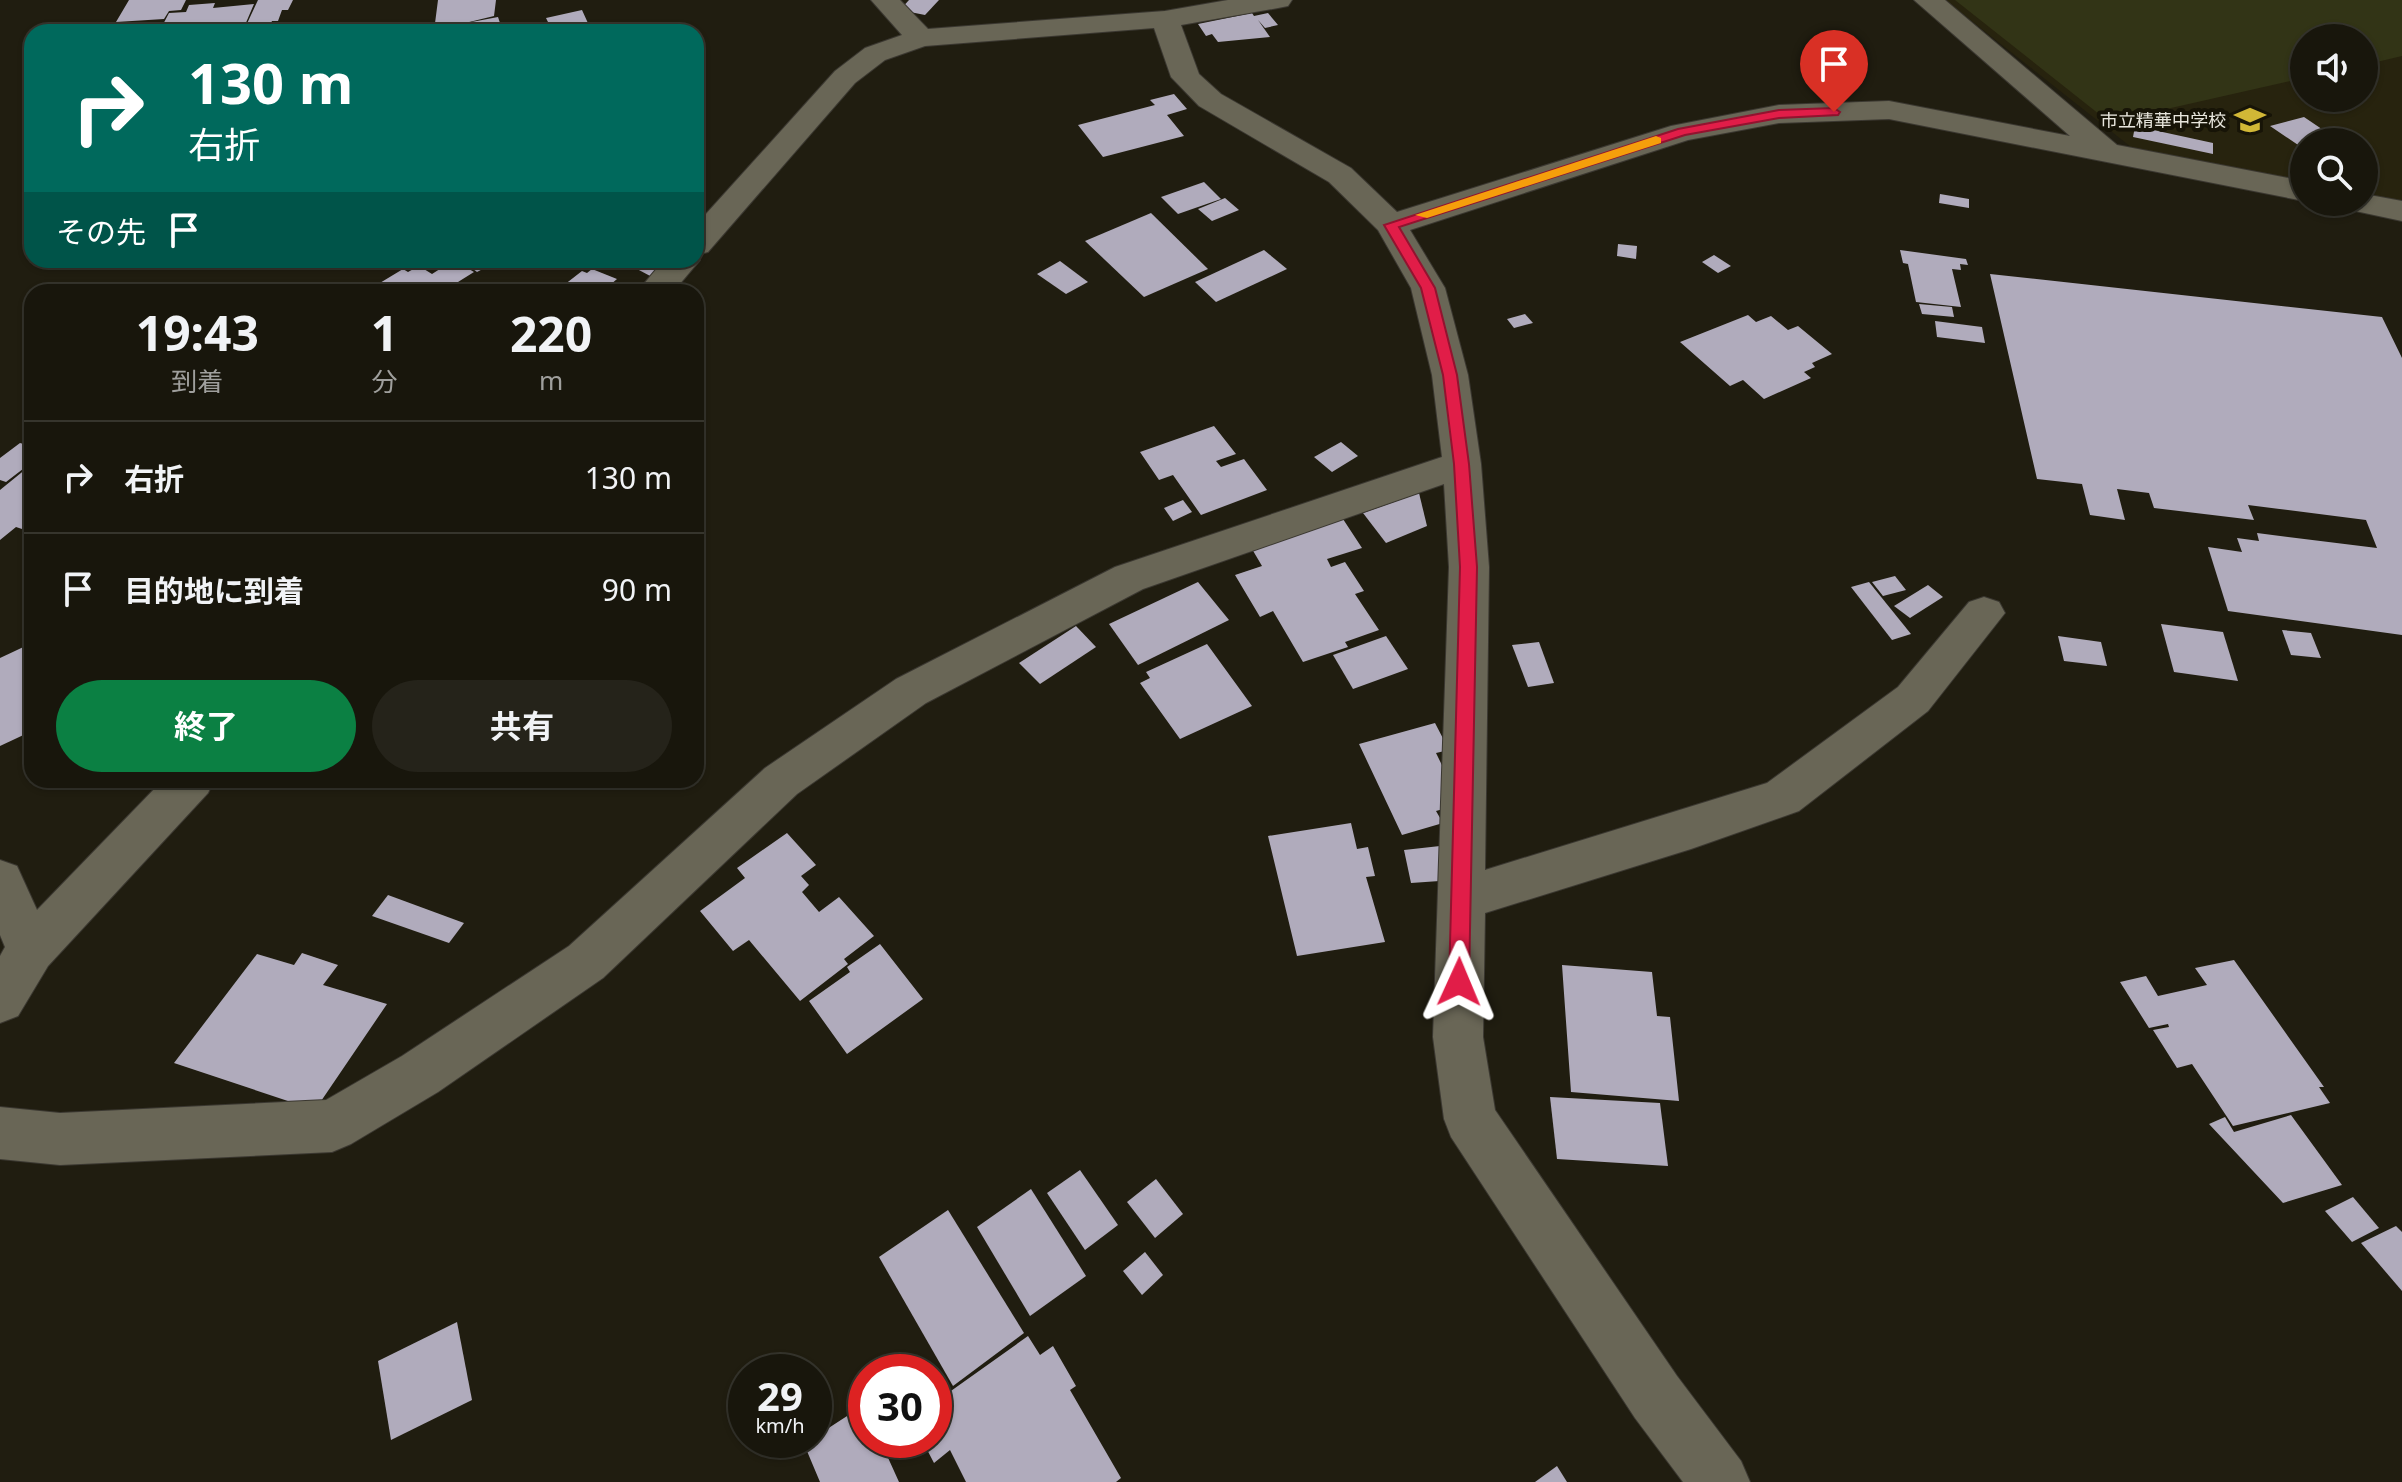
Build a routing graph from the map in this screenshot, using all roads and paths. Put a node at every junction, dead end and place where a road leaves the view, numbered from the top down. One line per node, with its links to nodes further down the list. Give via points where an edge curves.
1 (885, 0): 5 (street)
2 (1278, 0): 4 (street)
3 (1928, 0): 6 (street)
4 (1165, 19): 5 (street); 10 (street, via 1186,77 1210,100 1340,175)
5 (921, 38): 11 (street, via 875,54 845,77)
6 (2106, 151): 7 (street); 10 (street, via 1889,110 1779,114 1682,132)
7 (2290, 188)
8 (2378, 206): 9 (street)
9 (2402, 211)
10 (1391, 225): 14 (street, via 1428,288 1450,375)
11 (704, 236)
12 (676, 268): 13 (street)
13 (661, 284)
14 (1462, 464): 18 (street, via 1469,567); 21 (street, via 1129,578 911,691 781,781 586,962 420,1074 332,1126 60,1139)
15 (1984, 613): 18 (street, via 1913,699 1783,797)
16 (184, 788): 19 (street)
17 (0, 881): 19 (street)
18 (1460, 899): 22 (street, via 1458,1037 1470,1119 1656,1397)
19 (31, 950): 20 (street)
20 (0, 1000)
21 (0, 1133)
22 (1720, 1482)

